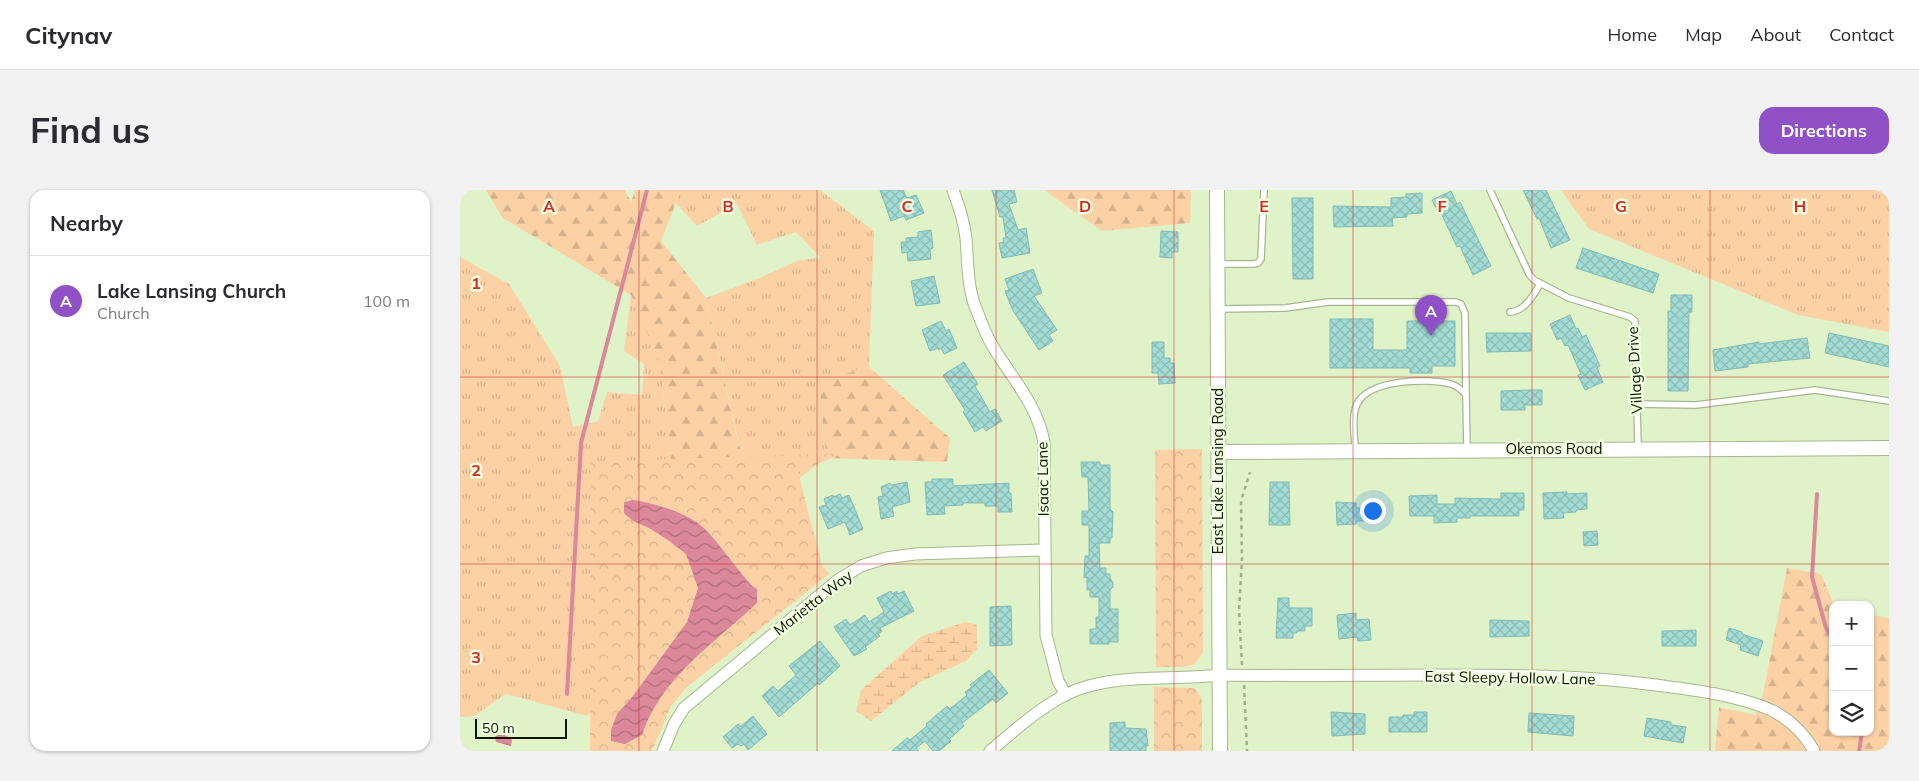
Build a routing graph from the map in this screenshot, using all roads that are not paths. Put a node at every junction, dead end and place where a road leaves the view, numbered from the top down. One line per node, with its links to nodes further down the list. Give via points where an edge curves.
1 (953, 190): 17 (street, Isaac Lane, via 964,228 974,304 992,344 1041,425 1044,442)
2 (1217, 190): 5 (street, East Lake Lansing Road)
3 (1264, 190): 5 (lane, via 1261,259 1253,264)
4 (1490, 190): 6 (lane, Village Drive, via 1529,274)
5 (1217, 264): 7 (street, East Lake Lansing Road)
6 (1540, 284): 8 (lane, via 1523,308); 11 (lane, Village Drive, via 1569,298 1635,321)
7 (1218, 309): 9 (lane, via 1285,308 1328,302 1456,302 1461,304 1465,313); 16 (street, East Lake Lansing Road)
8 (1510, 312)
9 (1466, 395): 13 (lane); 15 (lane, via 1452,384 1432,381 1375,388 1358,403)
10 (1889, 400): 11 (lane, via 1815,390 1696,404)
11 (1636, 404): 14 (lane, Village Drive)
12 (1889, 448): 14 (street, Okemos Road)
13 (1467, 449): 14 (street, Okemos Road); 15 (street, Okemos Road)
14 (1638, 449)
15 (1355, 450): 16 (street, Okemos Road)
16 (1218, 452): 18 (street, East Lake Lansing Road)
17 (1044, 550): 19 (street, Isaac Lane, via 1046,635 1058,681); 20 (street, Marietta Way, via 915,554 861,566 838,580 684,708)
18 (1218, 675): 19 (street, East Sleepy Hollow Lane, via 1113,681); 22 (street, East Lake Lansing Road); 23 (street, East Sleepy Hollow Lane, via 1494,675 1640,683 1760,706 1794,725)
19 (1066, 695): 21 (street, East Sleepy Hollow Lane, via 1042,709)
20 (663, 751)
21 (990, 751)
22 (1220, 751)
23 (1814, 751)

